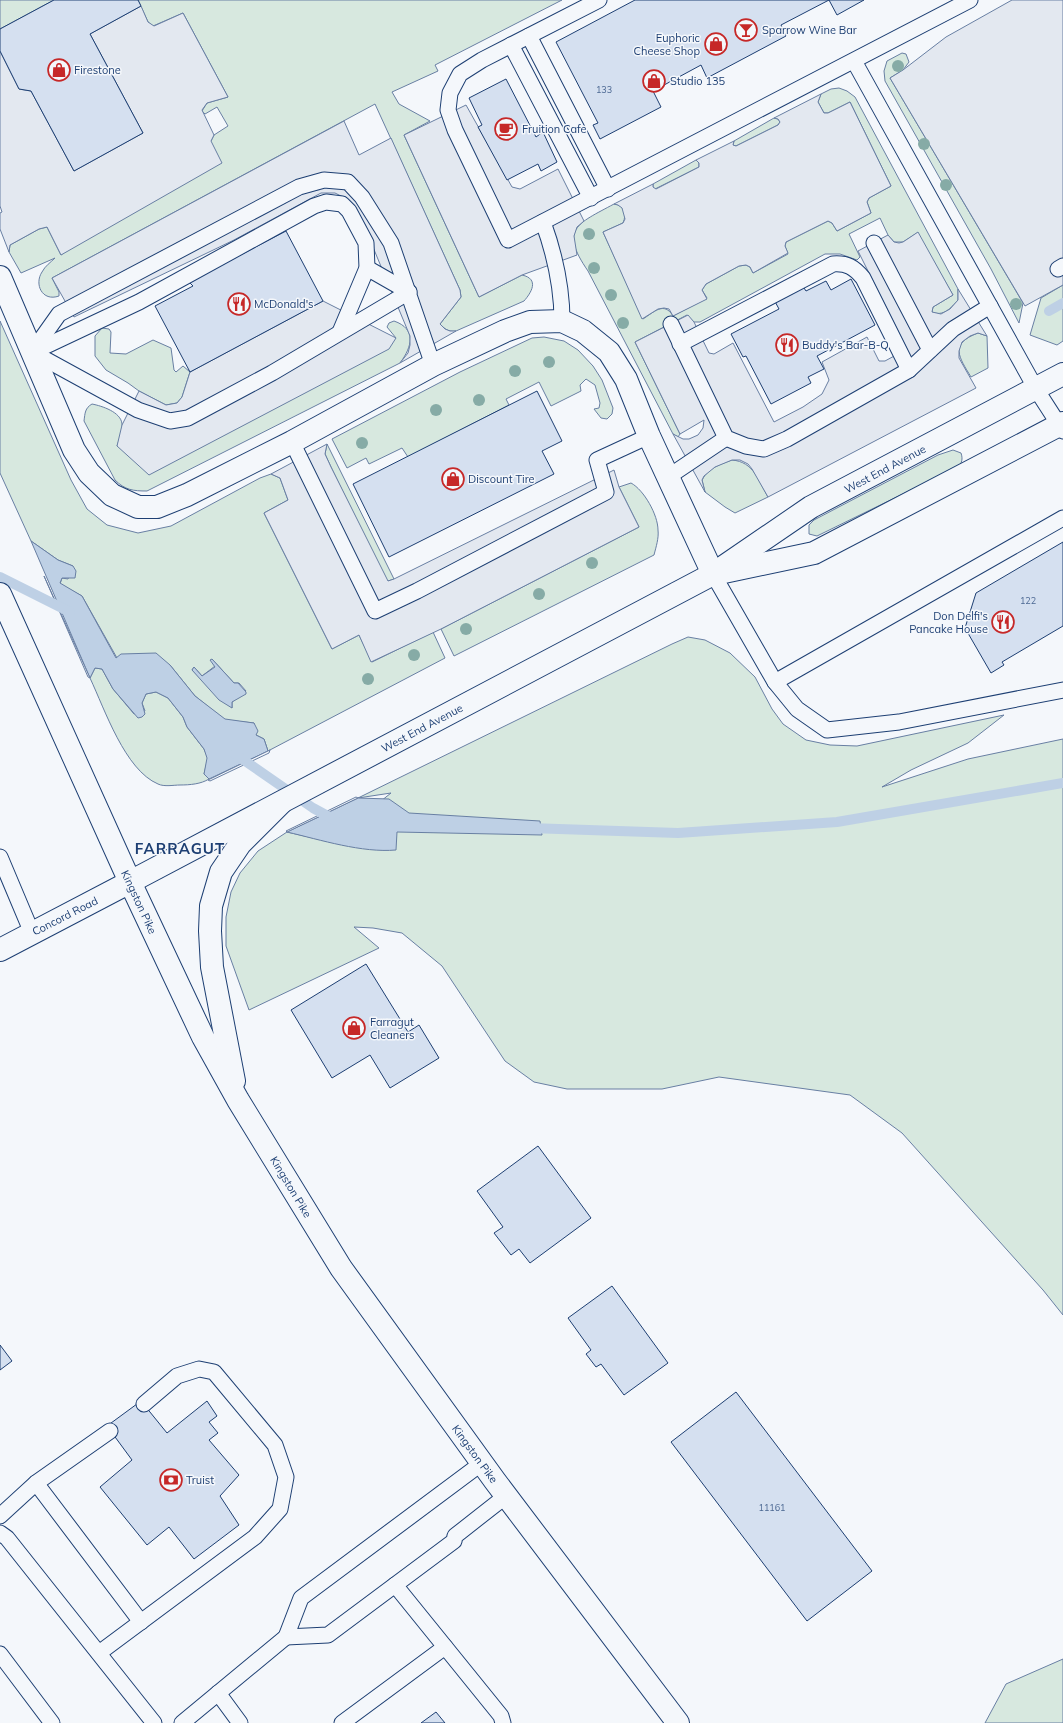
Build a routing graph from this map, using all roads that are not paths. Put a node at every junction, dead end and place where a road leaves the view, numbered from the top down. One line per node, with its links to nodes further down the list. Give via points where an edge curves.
1 (599, 0): 3 (lane)
2 (970, 0): 5 (lane)
3 (529, 36): 4 (lane); 6 (lane)
4 (511, 45): 7 (lane); 8 (lane, via 460,74 450,93 448,110 455,130 508,240)
5 (854, 61): 6 (lane); 13 (lane)
6 (608, 189): 7 (lane)
7 (591, 198): 8 (lane)
8 (543, 222): 14 (lane, via 560,281)
9 (874, 243): 18 (lane)
10 (368, 268): 12 (lane); 16 (lane); 19 (lane, via 366,243 349,211 342,204 326,202 314,206 139,302)
11 (0, 277): 19 (street)
12 (408, 292): 16 (lane); 19 (lane, via 391,243 362,197 348,182 324,180 299,186 59,314); 20 (lane)
13 (990, 306): 18 (lane, via 953,329); 23 (lane)
14 (562, 322): 20 (street, via 530,322); 25 (street, via 583,331 609,352 626,379)
15 (671, 324): 17 (lane)
16 (340, 332): 19 (lane, via 188,418 170,421 138,410)
17 (680, 344): 21 (lane, via 833,264 840,263 849,265 863,278); 26 (lane)
18 (930, 350): 21 (lane)
19 (32, 352): 27 (street, via 74,450 89,473 112,495 138,507 157,507 187,496)
20 (433, 365): 27 (street)
21 (909, 370): 26 (lane, via 787,439 764,449 746,446)
22 (1063, 374): 23 (street, West End Avenue)
23 (1036, 389): 24 (lane); 30 (street, West End Avenue, via 812,508)
24 (1062, 427): 30 (street, West End Avenue, via 814,553)
25 (649, 436): 27 (lane, via 597,460 606,492 375,612); 28 (street)
26 (726, 438): 28 (lane)
27 (292, 442)
28 (668, 477): 30 (street)
29 (1063, 518): 32 (lane)
30 (713, 574): 32 (lane); 34 (street, West End Avenue)
31 (0, 594): 36 (street, Kingston Pike)
32 (775, 682): 33 (lane, via 797,709 826,730 899,722)
33 (1063, 690)
34 (273, 808): 36 (street, West End Avenue); 39 (street, via 240,844 221,872 211,906 212,967)
35 (0, 857): 37 (lane)
36 (130, 882): 37 (street, Concord Road); 39 (street, Kingston Pike, via 203,1037)
37 (32, 933): 38 (street, Concord Road)
38 (0, 950)
39 (238, 1100): 42 (street, Kingston Pike, via 335,1259)
40 (144, 1404): 48 (lane, via 177,1376 199,1369 214,1372 275,1445 286,1477 280,1509 255,1537)
41 (110, 1431): 43 (lane)
42 (482, 1463): 44 (street, Kingston Pike); 49 (lane, via 301,1598)
43 (36, 1483): 45 (lane); 48 (lane)
44 (506, 1496): 47 (lane, via 455,1536 454,1541); 60 (street, Kingston Pike)
45 (0, 1516)
46 (0, 1533): 51 (lane, via 7,1538)
47 (395, 1585): 49 (lane, via 328,1635); 50 (lane)
48 (141, 1622): 51 (lane)
49 (286, 1636): 53 (lane)
50 (445, 1647): 58 (lane); 59 (lane, via 501,1716)
51 (99, 1653): 55 (lane)
52 (0, 1654): 54 (lane)
53 (218, 1693): 56 (lane); 57 (lane)
54 (52, 1723)
55 (154, 1723)
56 (182, 1723)
57 (240, 1723)
58 (342, 1723)
59 (503, 1723)
60 (678, 1723)

